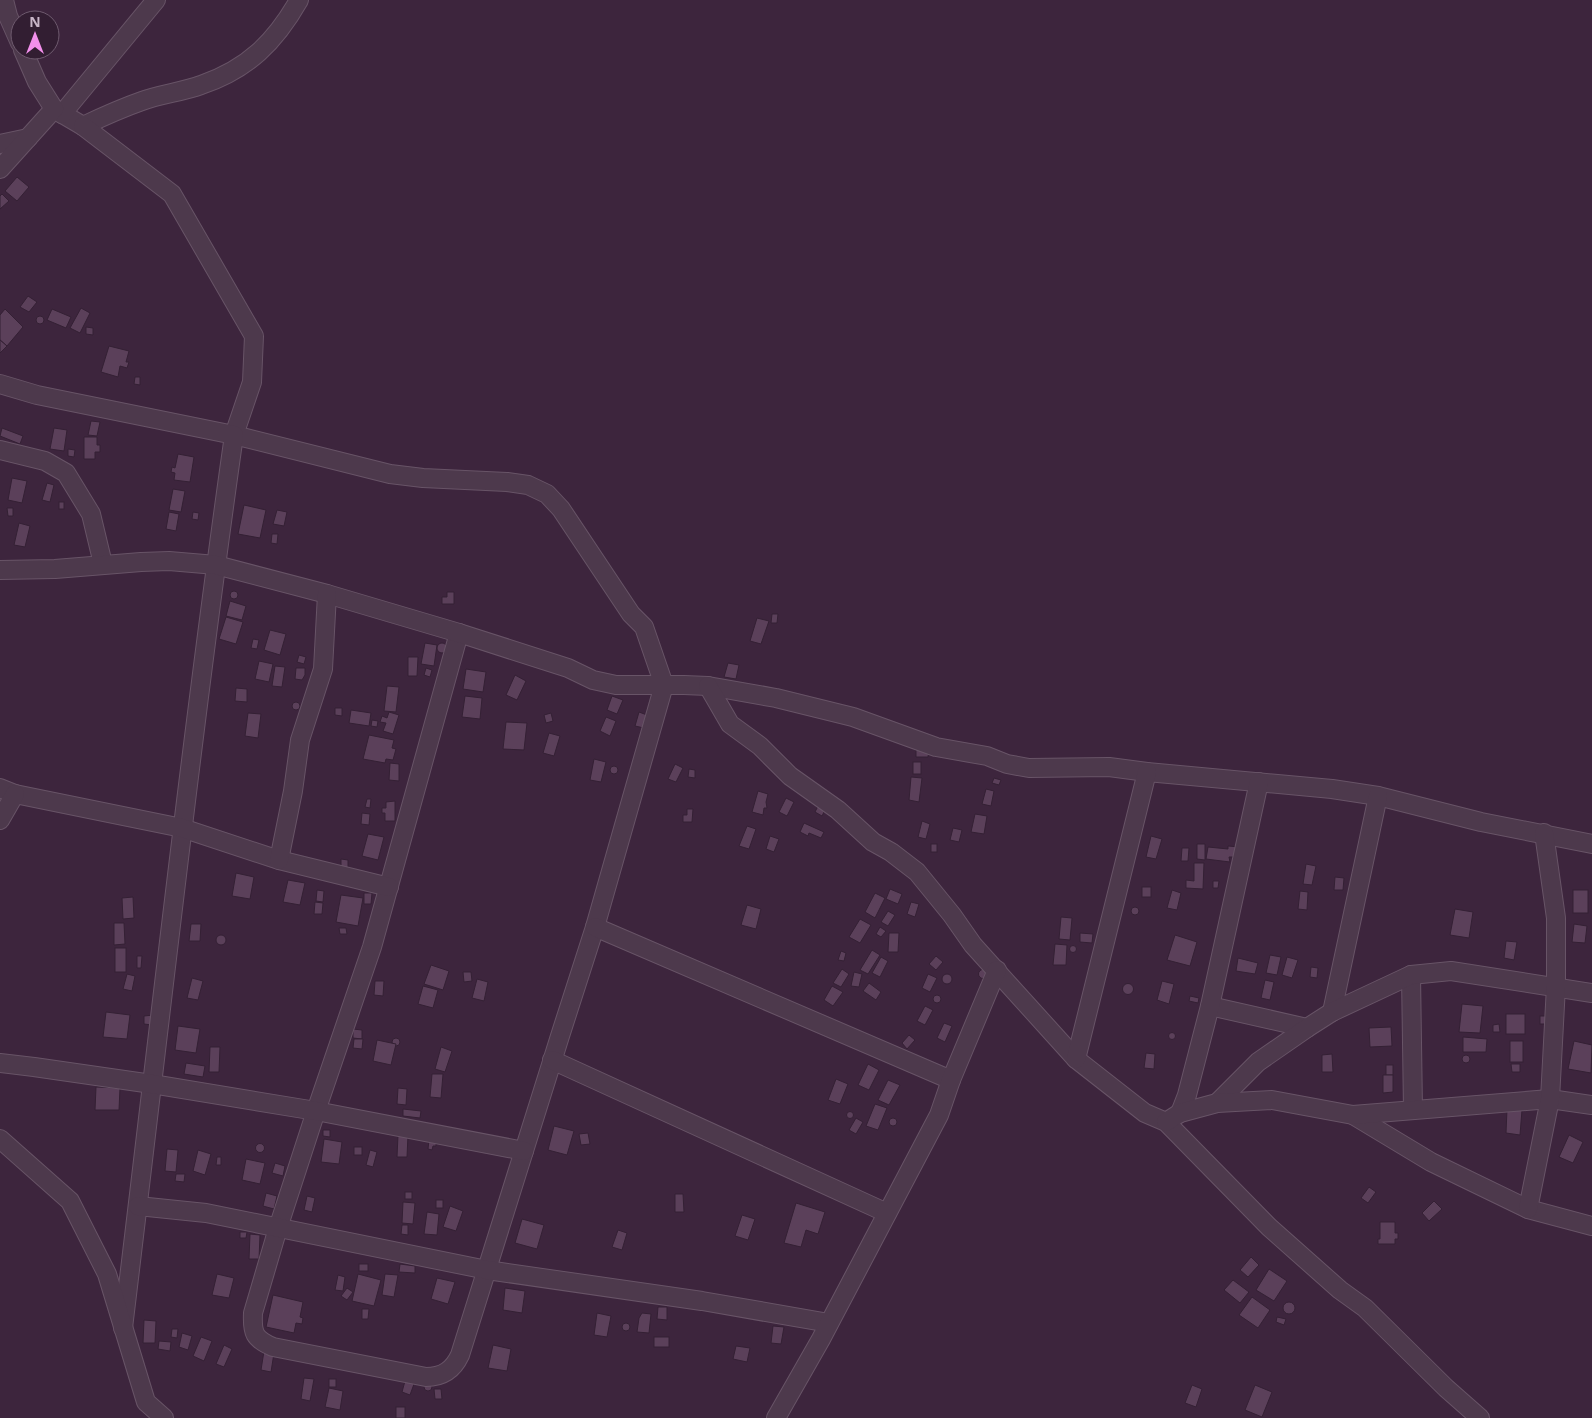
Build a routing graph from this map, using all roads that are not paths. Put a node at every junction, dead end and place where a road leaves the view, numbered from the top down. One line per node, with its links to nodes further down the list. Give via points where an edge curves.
1 (156, 0): 6 (street)
2 (299, 0): 7 (street, via 272,40 243,65 202,85 143,100)
3 (4, 11): 4 (street)
4 (10, 23)
5 (27, 60): 6 (street, via 37,82)
6 (58, 112): 7 (street); 8 (street)
7 (82, 126): 12 (street, via 172,194 254,336 252,382)
8 (28, 138): 9 (street); 10 (street)
9 (0, 144)
10 (0, 169)
11 (0, 384): 12 (street, via 37,395)
12 (234, 435): 15 (street); 19 (street, via 390,474 506,482 528,485 547,494 561,508 631,614 644,627)
13 (0, 450): 14 (street, via 45,461 66,474 91,514)
14 (103, 564): 15 (street, via 169,561); 16 (street)
15 (216, 565): 17 (street); 26 (street)
16 (0, 570)
17 (327, 594): 18 (street); 29 (street, via 323,669 300,740)
18 (459, 633): 19 (street, via 568,668 606,684); 30 (street)
19 (664, 685): 20 (street); 31 (street)
20 (708, 686): 21 (street, via 820,708 936,747 987,756 1008,764 1043,768 1109,767); 32 (street, via 730,724 760,746 790,776 916,872)
21 (1147, 772): 22 (street); 39 (street)
22 (1259, 782): 24 (street, via 1332,788); 36 (street)
23 (8, 791): 25 (street); 26 (street)
24 (1378, 796): 27 (street, via 1481,822); 37 (street)
25 (0, 820)
26 (182, 828): 29 (street); 43 (street)
27 (1544, 833): 28 (street); 34 (street, via 1556,918)
28 (1592, 844)
29 (279, 860): 30 (street)
30 (389, 887): 47 (street, via 372,947)
31 (595, 927): 40 (street); 42 (street)
32 (996, 970): 39 (street); 42 (street)
33 (1411, 975): 34 (street, via 1451,971); 37 (street); 48 (street)
34 (1556, 986): 35 (street); 44 (street)
35 (1592, 993)
36 (1210, 1006): 38 (street); 50 (street, via 1186,1095)
37 (1332, 1012): 38 (street)
38 (1307, 1028): 45 (street, via 1258,1062)
39 (1076, 1059): 50 (street, via 1145,1113)
40 (552, 1060): 52 (street); 55 (street)
41 (0, 1063): 43 (street)
42 (951, 1080): 55 (street, via 939,1115)
43 (152, 1084): 47 (street); 53 (street)
44 (1550, 1099): 46 (street); 48 (street); 54 (street)
45 (1217, 1103): 49 (street, via 1272,1100); 50 (street)
46 (1592, 1104)
47 (316, 1110): 52 (street); 57 (street)
48 (1413, 1110): 49 (street)
49 (1353, 1115): 54 (street, via 1431,1162)
50 (1173, 1117): 63 (street, via 1269,1227 1365,1308)
51 (0, 1139): 60 (street, via 70,1201 107,1274)
52 (524, 1151): 58 (street)
53 (138, 1206): 57 (street, via 206,1213); 60 (street)
54 (1528, 1208): 56 (street)
55 (887, 1213): 59 (street)
56 (1592, 1226)
57 (278, 1228): 58 (street); 58 (street, via 253,1313 254,1334 262,1342 283,1348 426,1378 437,1377 455,1365)
58 (487, 1270): 59 (street, via 702,1301)
59 (829, 1324): 62 (street)
60 (123, 1328): 61 (street, via 146,1402)
61 (164, 1418)
62 (776, 1418)
63 (1480, 1418)

